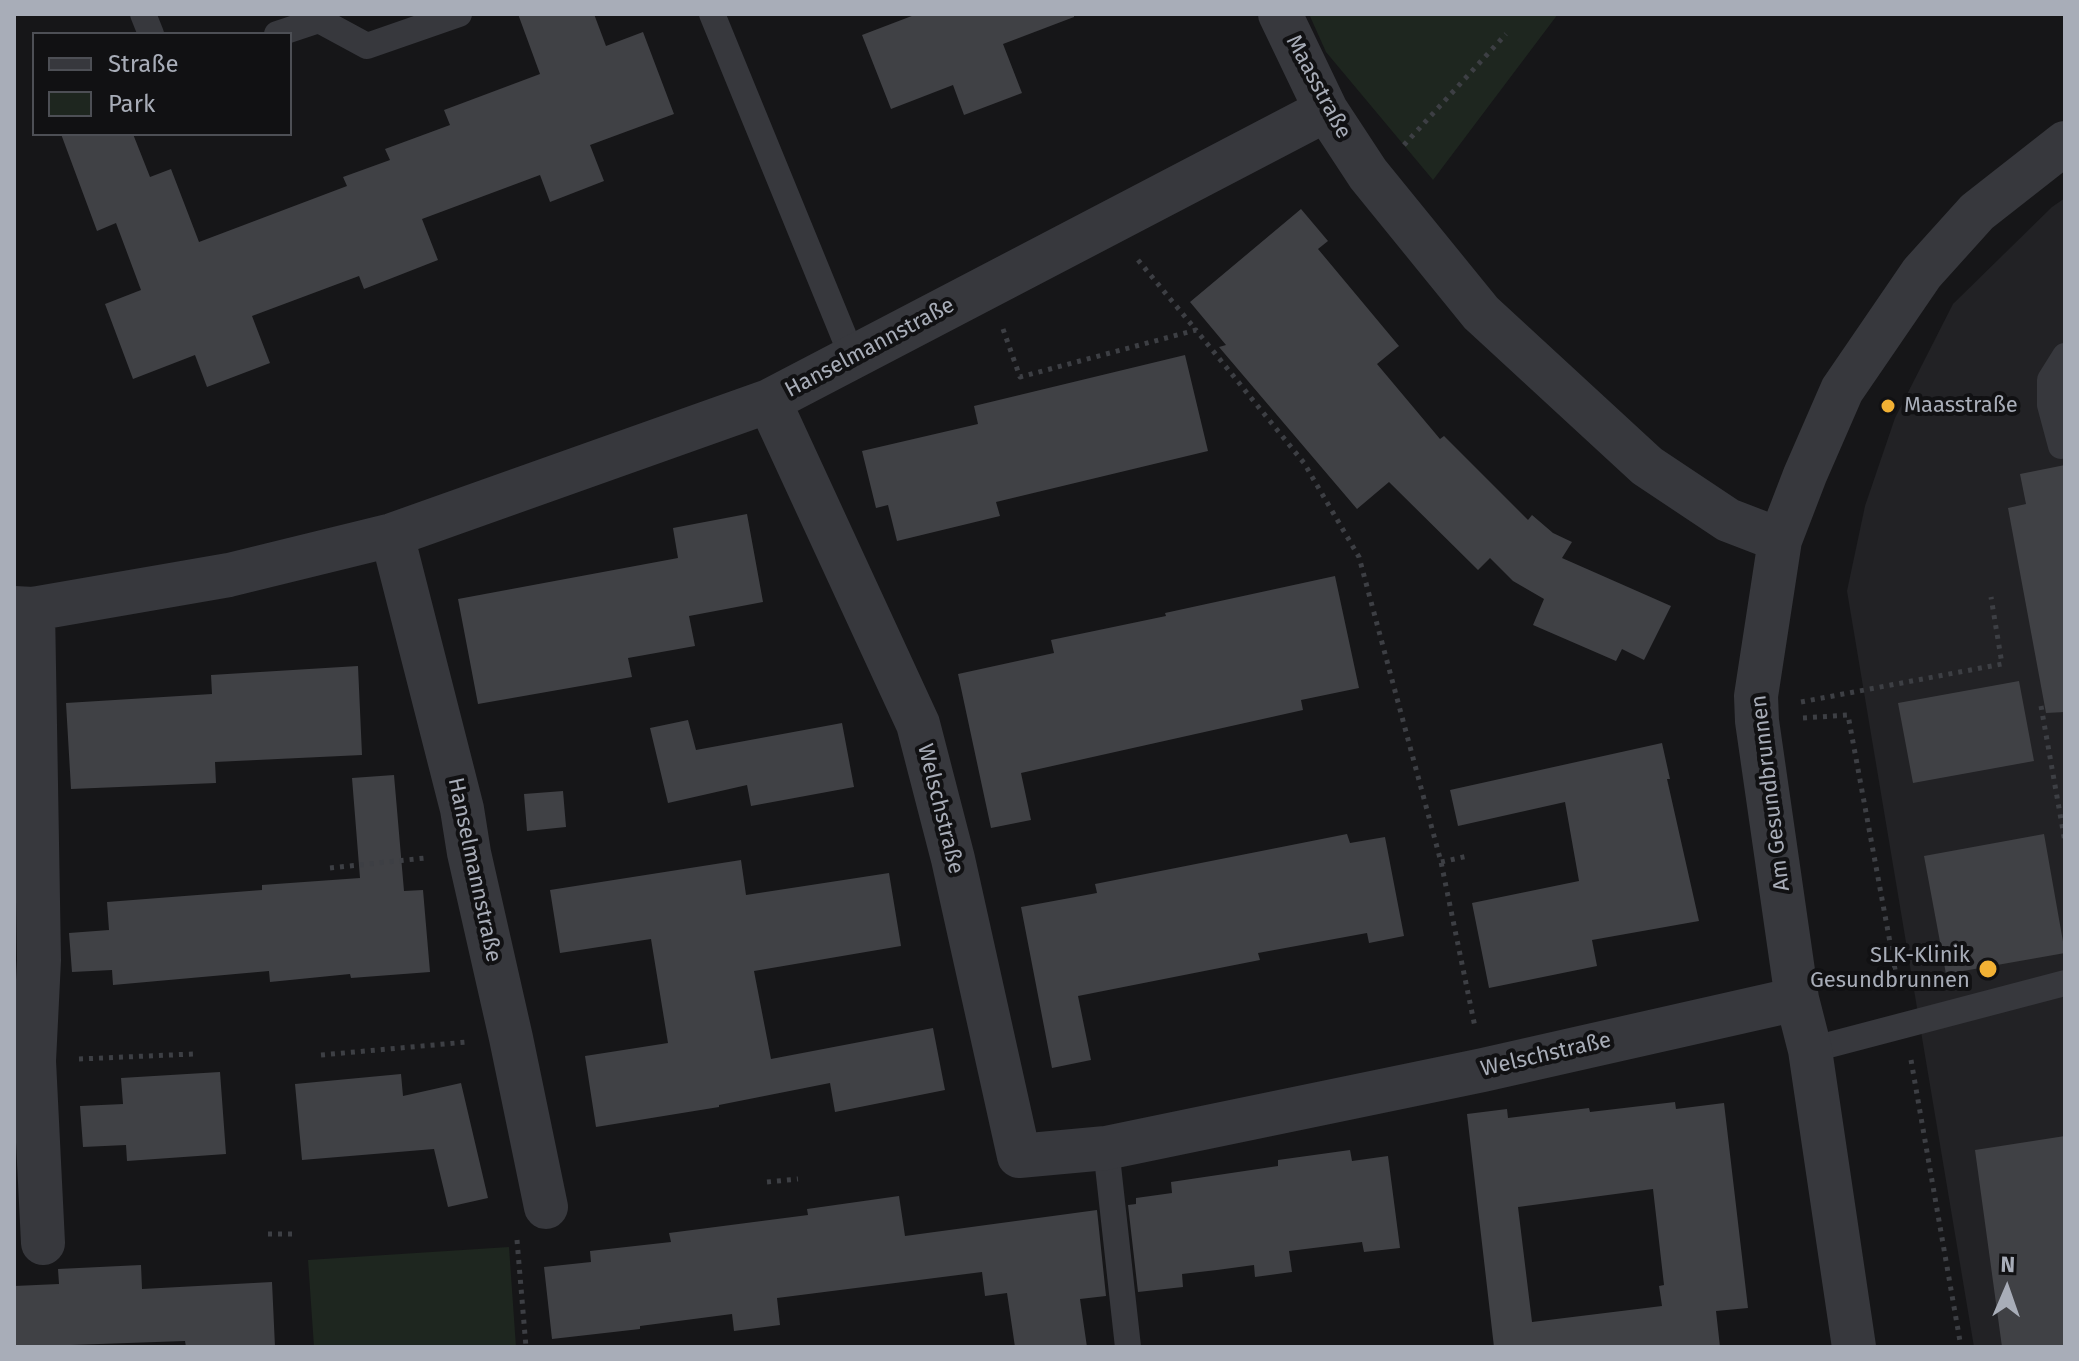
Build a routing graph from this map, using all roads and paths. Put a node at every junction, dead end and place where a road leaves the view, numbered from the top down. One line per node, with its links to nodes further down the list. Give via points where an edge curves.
1 (459, 14): 4 (lane, via 367,46 319,20)
2 (712, 14): 12 (lane)
3 (1280, 14): 6 (street, Maasstraße)
4 (283, 32)
5 (1506, 34): 8 (path, via 1394,155)
6 (1326, 110): 8 (street, Maasstraße); 9 (street, Hanselmannstraße)
7 (2065, 143): 17 (street, Am Gesundbrunnen, via 1977,212 1922,273 1842,390)
8 (1368, 174): 17 (street, Maasstraße, via 1481,313 1647,466 1728,520)
9 (1107, 223): 10 (street, Hanselmannstraße); 11 (path)
10 (987, 287): 11 (path, via 1020,377); 12 (street, Hanselmannstraße)
11 (1196, 330): 25 (path, via 1304,463 1359,557)
12 (852, 356): 14 (street, Hanselmannstraße)
13 (2065, 356): 15 (lane, via 2050,380 2050,405)
14 (769, 401): 16 (street, Hanselmannstraße); 35 (street, Welschstraße, via 918,724 1019,1156)
15 (2061, 446)
16 (392, 535): 19 (street, Hanselmannstraße, via 229,575); 23 (street, Hanselmannstraße)
17 (1780, 540): 21 (street, Am Gesundbrunnen)
18 (1991, 597): 21 (path, via 2002,664)
19 (23, 608): 33 (street, Hanselmannstraße, via 39,960)
20 (2041, 706): 22 (path)
21 (1757, 710): 28 (street, Am Gesundbrunnen)
22 (2065, 842)
23 (469, 853): 26 (path); 29 (street, Hanselmannstraße)
24 (1468, 856): 25 (path)
25 (1441, 862): 34 (path)
26 (330, 868)
27 (2065, 983): 30 (lane)
28 (1797, 999): 30 (street, Am Gesundbrunnen); 34 (street, Welschstraße)
29 (511, 1038): 32 (path); 38 (street, Hanselmannstraße)
30 (1810, 1050): 44 (street, Am Gesundbrunnen)
31 (193, 1054): 33 (path)
32 (321, 1055)
33 (34, 1061): 41 (street, Hanselmannstraße)
34 (1483, 1070): 35 (street, Welschstraße)
35 (1106, 1148): 43 (lane)
36 (798, 1179): 37 (path)
37 (767, 1182)
38 (530, 1216): 42 (path)
39 (268, 1234): 40 (path)
40 (294, 1234)
41 (43, 1243)
42 (526, 1347)
43 (1128, 1347)
44 (1854, 1347)

